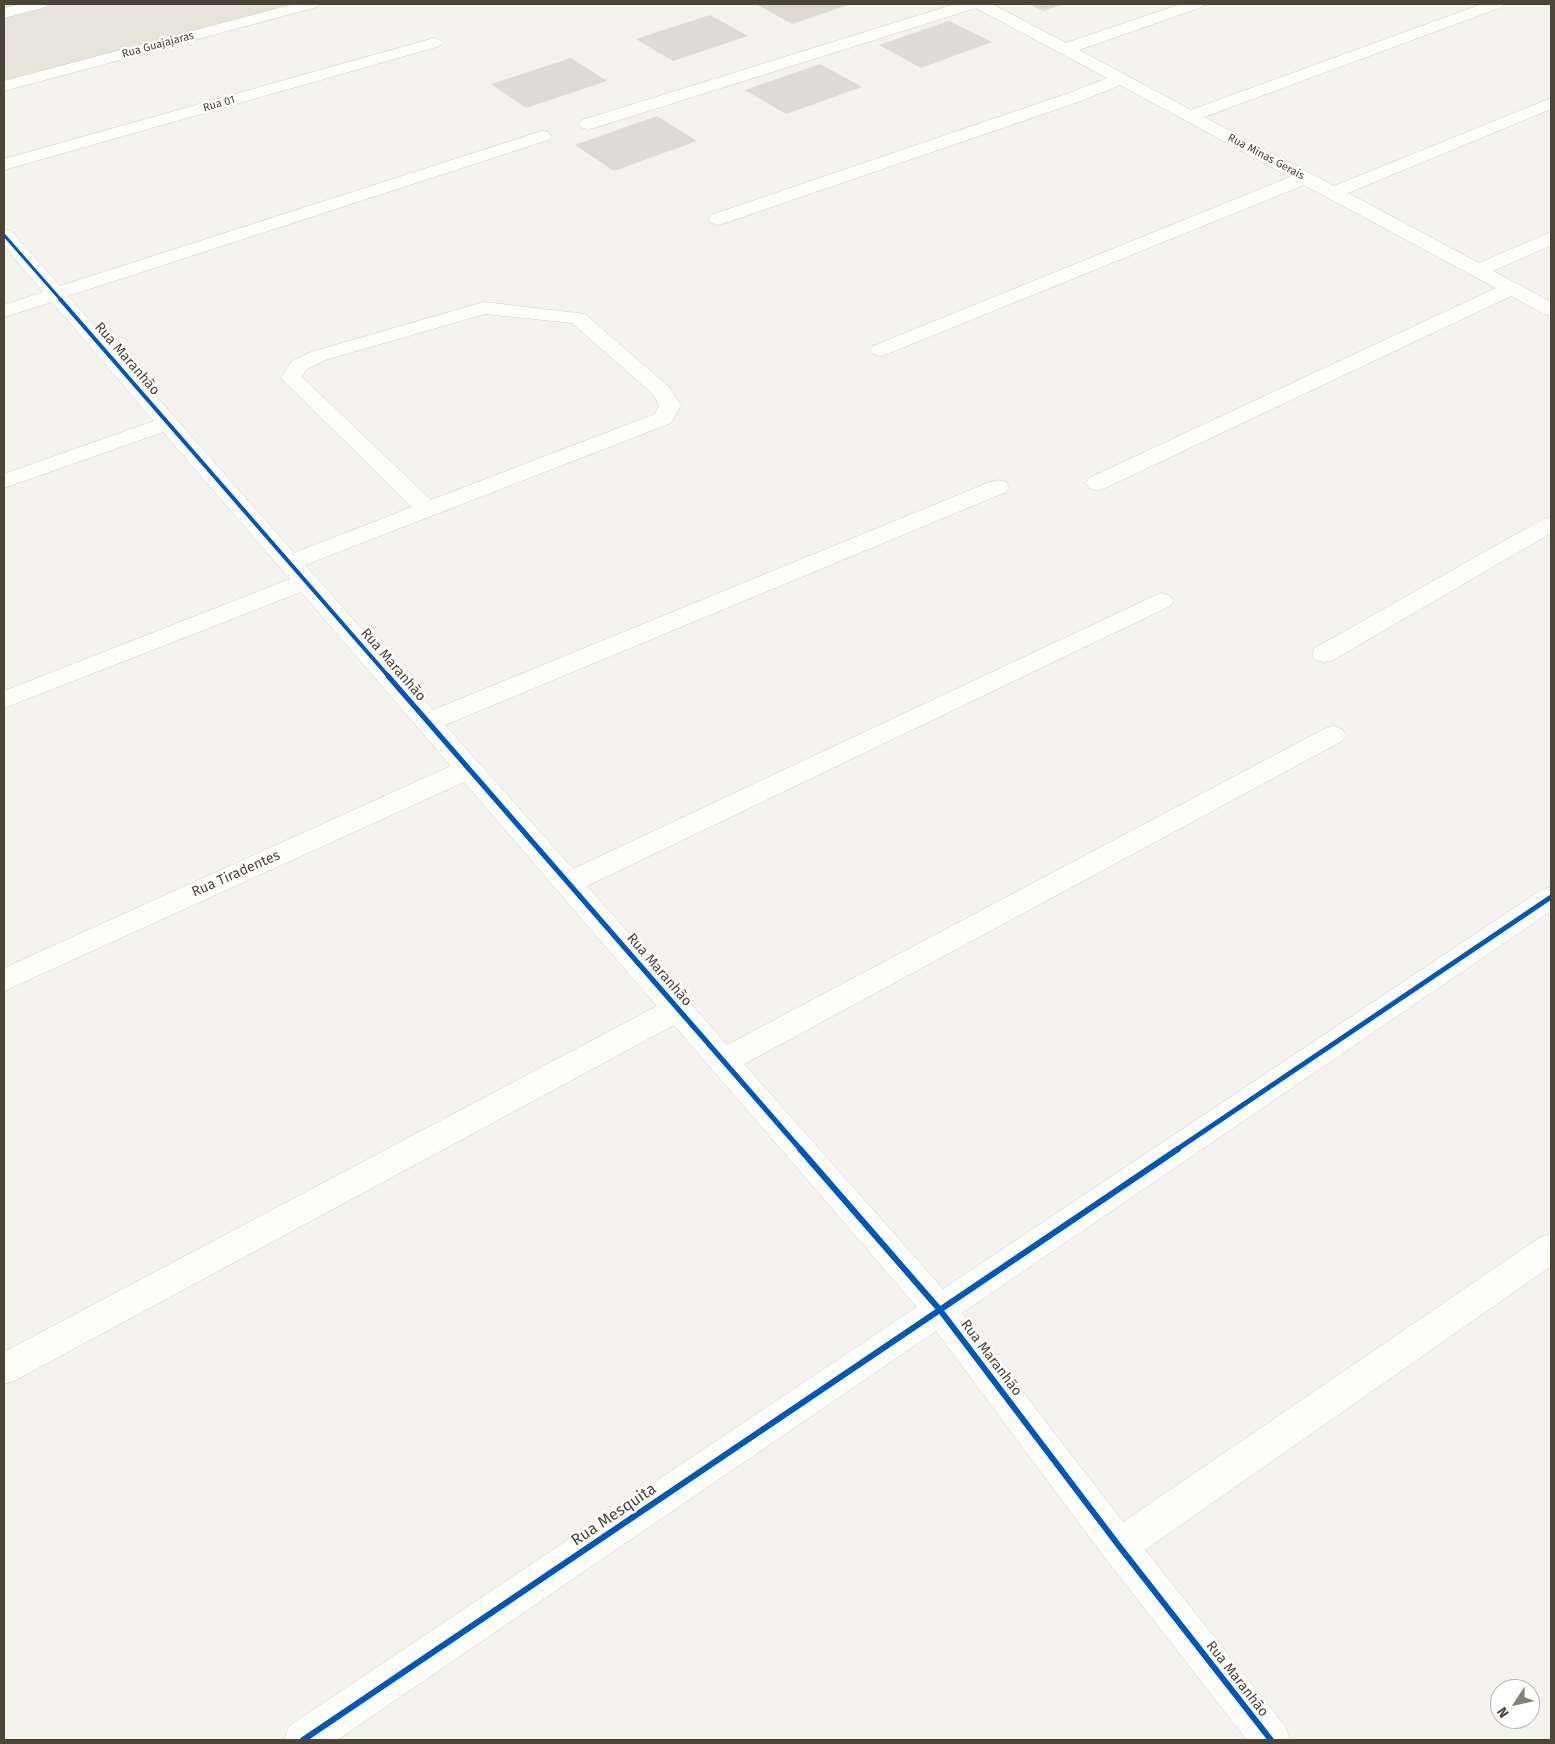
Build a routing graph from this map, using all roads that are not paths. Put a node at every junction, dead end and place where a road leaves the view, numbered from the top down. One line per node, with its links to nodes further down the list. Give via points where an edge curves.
1 (40, 4): 7 (street)
2 (311, 4): 11 (street, Rua Guajajaras)
3 (971, 4): 14 (street)
4 (981, 4): 9 (street, Rua Minas Gerais)
5 (1196, 4): 9 (street)
6 (1496, 4): 13 (street)
7 (4, 13)
8 (434, 43): 16 (street, Rua 01)
9 (1065, 49): 10 (street, Rua Minas Gerais)
10 (1120, 79): 13 (street, Rua Minas Gerais); 19 (street)
11 (4, 86)
12 (1551, 103): 18 (street)
13 (1190, 116): 17 (street, Rua Minas Gerais)
14 (588, 124)
15 (542, 136): 24 (street)
16 (4, 165)
17 (1305, 178): 18 (street, Rua Minas Gerais); 27 (street)
18 (1333, 193): 22 (street, Rua Minas Gerais)
19 (718, 219)
20 (4, 236): 24 (street, Rua Maranhão)
21 (1551, 238): 22 (street)
22 (1478, 271): 23 (street, Rua Minas Gerais)
23 (1511, 288): 25 (street, Rua Minas Gerais); 30 (street)
24 (55, 295): 26 (street); 28 (street, Rua Maranhão)
25 (1551, 310)
26 (4, 311)
27 (880, 350)
28 (168, 423): 29 (street); 34 (street, Rua Maranhão)
29 (4, 481)
30 (1097, 483)
31 (998, 487): 38 (street)
32 (426, 508): 32 (street, via 663,418 670,405 661,390 578,318 484,308 318,356 299,365 291,378); 34 (street)
33 (1551, 524): 36 (street)
34 (297, 572): 37 (street); 38 (street, Rua Maranhão)
35 (1162, 601): 41 (street)
36 (1324, 654)
37 (4, 700)
38 (428, 722): 40 (street, Rua Maranhão)
39 (1333, 735): 45 (street)
40 (469, 769): 41 (street, Rua Maranhão); 43 (street, Rua Tiradentes)
41 (568, 883): 44 (street, Rua Maranhão)
42 (1551, 897): 47 (street, Rua Mesquita)
43 (4, 980)
44 (677, 1009): 45 (street, Rua Maranhão); 48 (street)
45 (723, 1061): 47 (street, Rua Maranhão)
46 (1551, 1248): 49 (street)
47 (940, 1310): 49 (street, Rua Maranhão); 50 (street, Rua Mesquita)
48 (4, 1369)
49 (1119, 1546): 51 (street, Rua Maranhão)
50 (303, 1740)
51 (1271, 1740)

